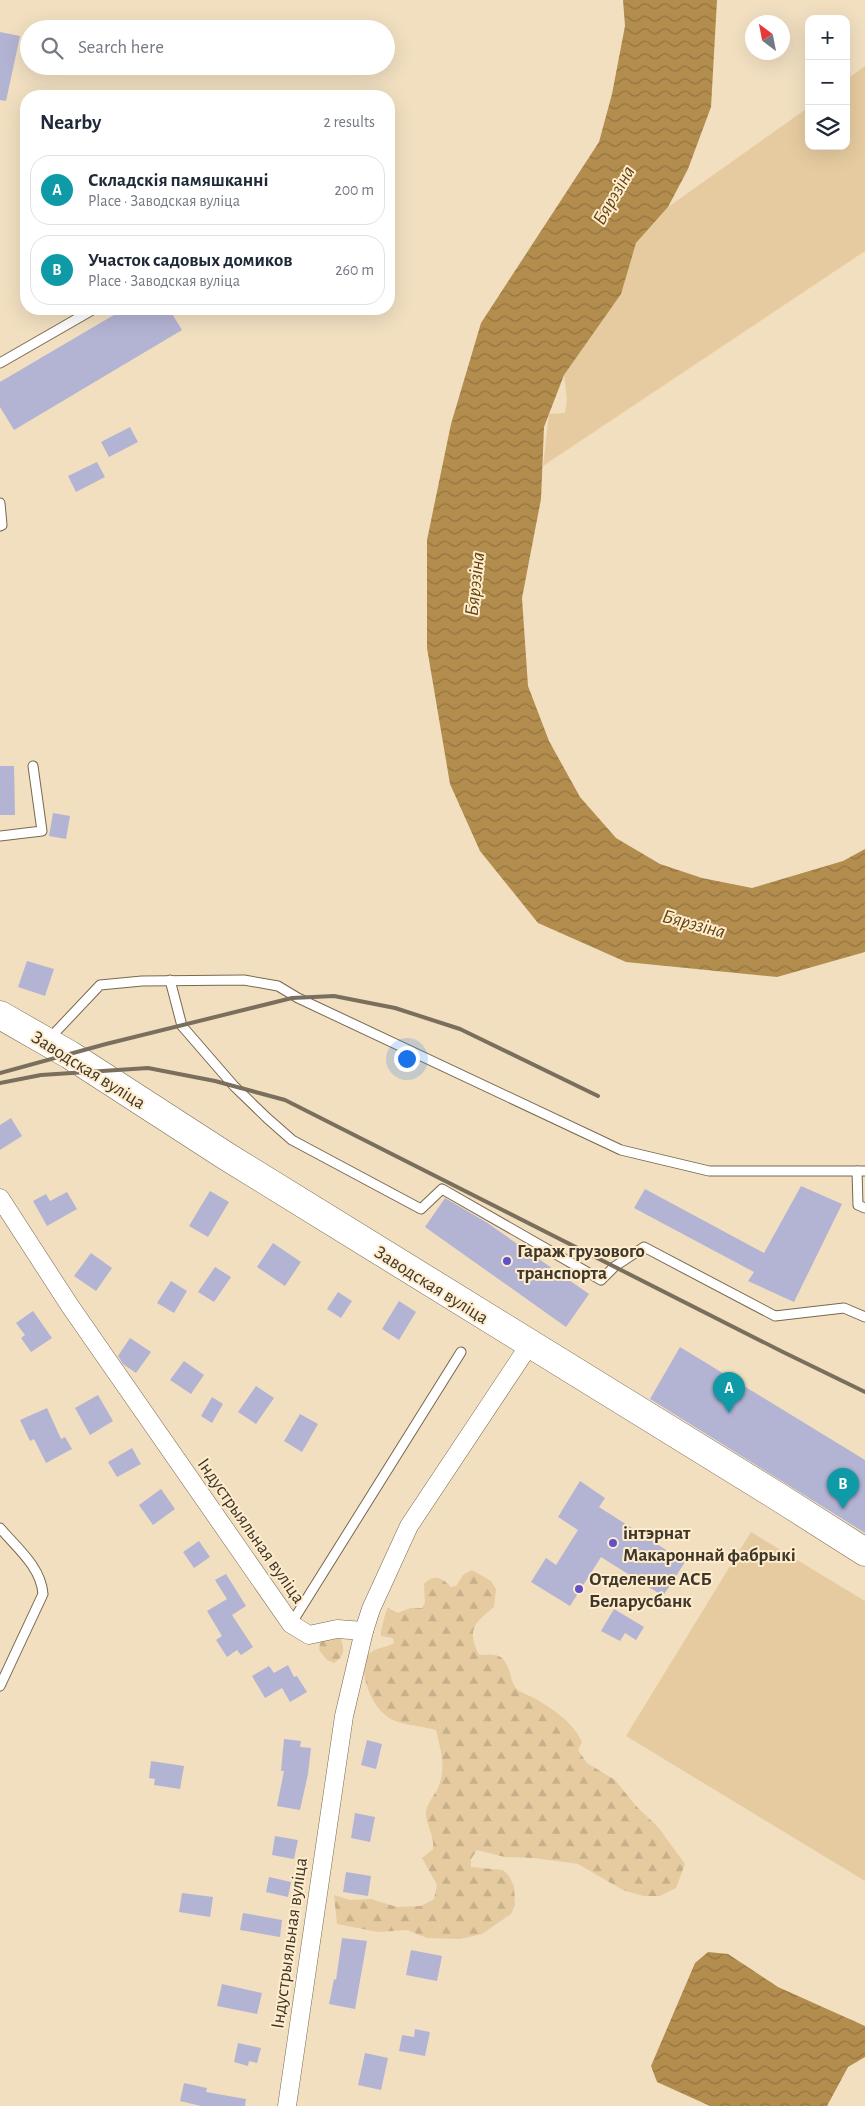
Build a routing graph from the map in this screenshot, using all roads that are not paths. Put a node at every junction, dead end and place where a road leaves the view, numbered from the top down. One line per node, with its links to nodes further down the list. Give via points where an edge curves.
1 (84, 315): 2 (lane)
2 (0, 363)
3 (0, 503): 4 (lane)
4 (0, 526)
5 (33, 766): 6 (lane, via 42,831)
6 (0, 836)
7 (170, 980): 9 (lane, via 100,984); 10 (lane, via 244,980 278,986 621,1150 709,1171); 13 (lane, via 182,1026 234,1086 267,1118 292,1140 421,1209 442,1189 601,1280 644,1247 776,1316 844,1308)
8 (0, 1015): 9 (main road, Заводская вуліца)
9 (47, 1041): 14 (main road, Заводская вуліца)
10 (861, 1171): 12 (lane, via 858,1205)
11 (0, 1198): 18 (street, Індустрыяльная вуліца, via 70,1306)
12 (865, 1208)
13 (865, 1317)
14 (530, 1344): 17 (main road, Заводская вуліца); 19 (street, via 409,1526 371,1609)
15 (461, 1352): 18 (lane)
16 (0, 1528): 20 (lane, via 35,1568 43,1594)
17 (865, 1552)
18 (291, 1624): 19 (street, Індустрыяльная вуліца, via 309,1635 337,1629)
19 (364, 1632): 21 (street, Індустрыяльная вуліца, via 344,1716)
20 (0, 1686)
21 (286, 2106)

